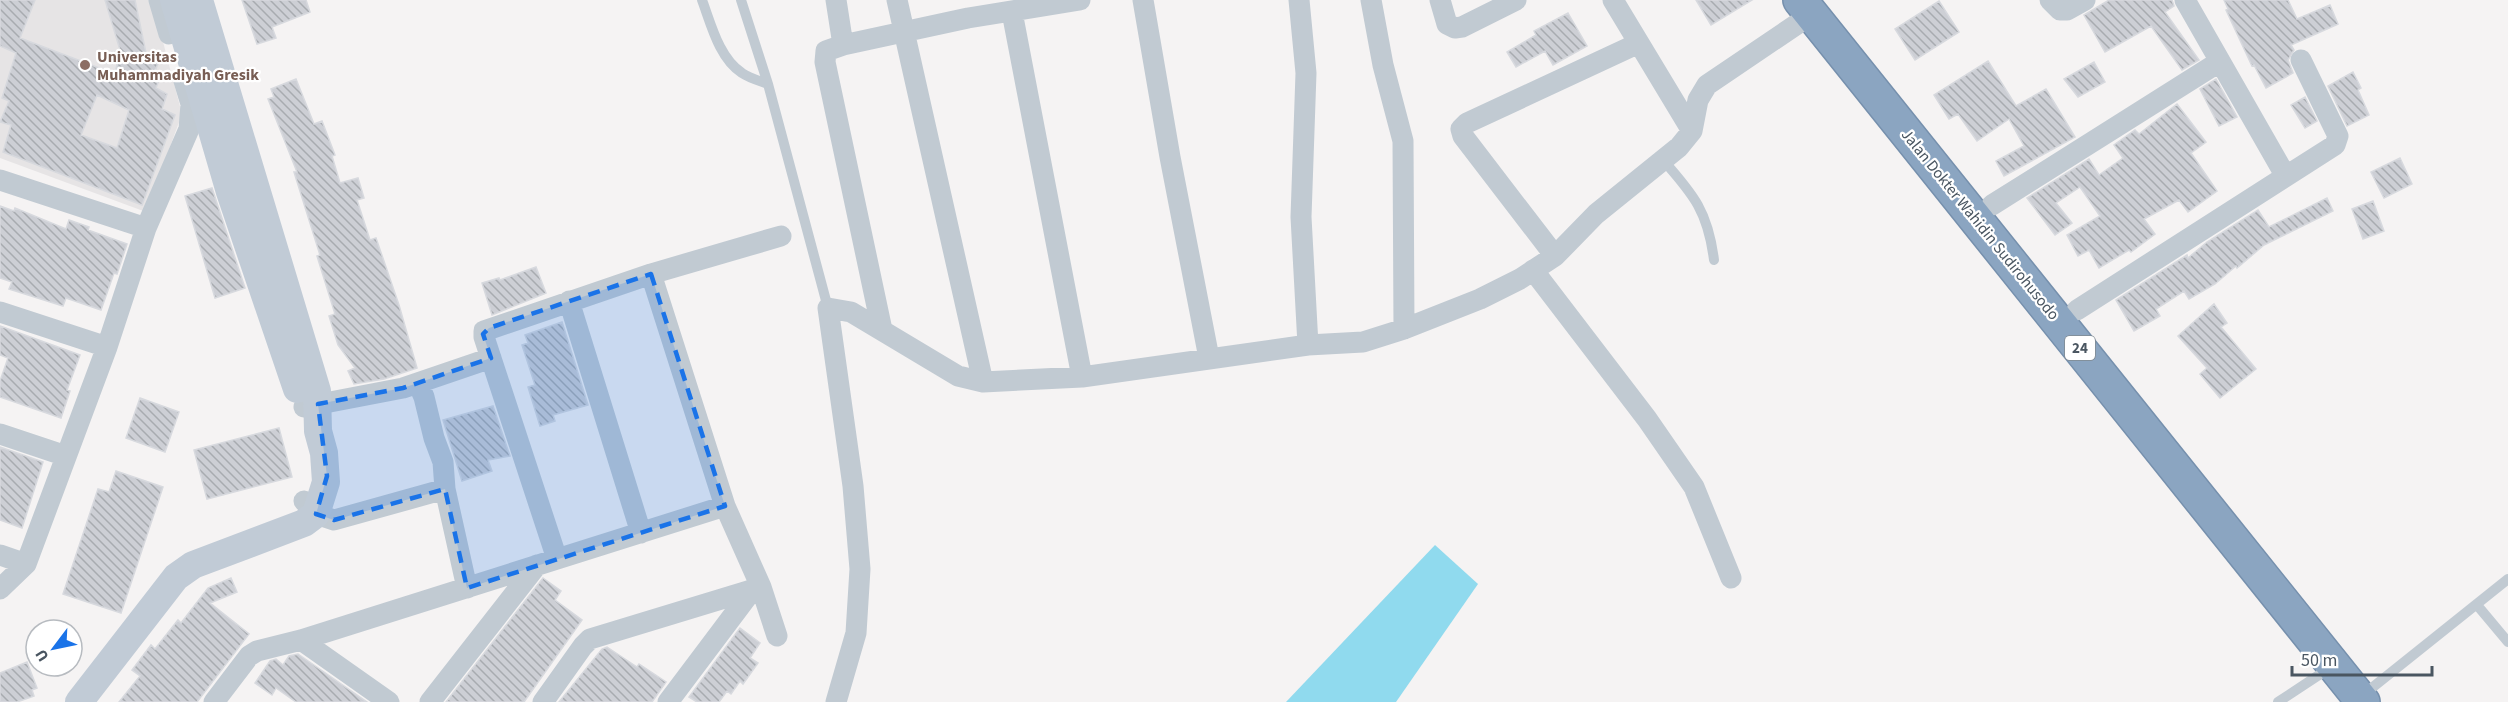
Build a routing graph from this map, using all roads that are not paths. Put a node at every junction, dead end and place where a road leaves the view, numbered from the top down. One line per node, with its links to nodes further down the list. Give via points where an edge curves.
1 (159, 0): 33 (street, via 191,104 189,129)
2 (174, 0): 31 (street)
3 (199, 0): 31 (street)
4 (702, 0): 26 (lane, via 730,62 742,73)
5 (741, 0): 26 (lane)
6 (836, 0): 23 (street)
7 (897, 0): 21 (street)
8 (1080, 0): 20 (street)
9 (1143, 0): 48 (street)
10 (1299, 0): 45 (street, via 1306,73 1300,217)
11 (1371, 0): 43 (street, via 1403,141)
12 (1440, 0): 13 (street, via 1447,24 1455,28)
13 (1516, 0)
14 (1613, 0): 22 (street)
15 (2050, 0): 16 (street, via 2060,10 2067,10)
16 (2085, 0)
17 (2185, 0): 25 (street)
18 (1813, 5): 27 (street, via 1707,85 1698,100); 32 (highway, Jalan Dokter Wahidin Sudirohusodo / 24); 71 (highway, Jalan Dokter Wahidin Sudirohusodo / 24)
19 (967, 9): 20 (street); 21 (street)
20 (1012, 12): 49 (street)
21 (904, 33): 23 (street); 50 (street)
22 (1639, 43): 27 (street); 35 (street, via 1461,129)
23 (843, 45): 44 (street, via 824,55)
24 (2301, 60): 29 (street, via 2338,136 2335,145)
25 (2219, 62): 29 (street); 32 (street)
26 (768, 84): 40 (lane)
27 (1692, 131): 28 (street)
28 (1663, 160): 35 (street, via 1596,214); 36 (lane, via 1680,178 1707,220)
29 (2285, 175): 41 (street)
30 (0, 180): 33 (street)
31 (242, 189): 52 (street)
32 (1992, 205): 41 (highway, Jalan Dokter Wahidin Sudirohusodo / 24)
33 (146, 228): 46 (street)
34 (781, 236): 38 (street)
35 (1555, 256): 37 (street)
36 (1714, 260)
37 (1533, 270): 43 (street, via 1480,299); 62 (street, via 1694,487)
38 (651, 274): 39 (street); 57 (street)
39 (569, 301): 47 (street, via 487,328 483,334); 58 (street)
40 (828, 308): 44 (street, via 850,312); 80 (street, via 854,486 860,569 856,633)
41 (2077, 310): 72 (highway, Jalan Dokter Wahidin Sudirohusodo / 24)
42 (0, 312): 46 (street)
43 (1404, 329): 45 (street, via 1363,342)
44 (882, 330): 50 (street, via 958,376)
45 (1308, 345): 48 (street)
46 (107, 347): 54 (street)
47 (491, 358): 51 (street); 60 (street)
48 (1209, 358): 49 (street)
49 (1082, 376): 50 (street)
50 (983, 382)
51 (418, 383): 52 (street); 55 (street, via 444,462)
52 (313, 414): 56 (street, via 327,476 326,487)
53 (0, 434): 54 (street)
54 (66, 456): 61 (street)
55 (445, 489): 56 (street, via 334,520 328,520); 64 (street)
56 (314, 504): 74 (street, via 183,550 164,562); 75 (street, via 304,523 193,565 176,577)
57 (725, 506): 58 (street); 65 (street)
58 (641, 533): 60 (street)
59 (0, 555): 61 (street)
60 (547, 562): 64 (street); 77 (street)
61 (26, 564): 66 (street)
62 (1731, 578)
63 (2508, 579): 67 (lane)
64 (467, 588): 69 (street)
65 (757, 588): 68 (street); 78 (street, via 590,639); 79 (street)
66 (0, 589)
67 (2478, 605): 70 (lane); 72 (lane)
68 (777, 636)
69 (301, 640): 73 (street, via 253,653); 76 (street)
70 (2508, 642)
71 (2333, 665): 72 (highway, Jalan Dokter Wahidin Sudirohusodo / 24); 81 (lane)
72 (2371, 697)
73 (225, 698)
74 (59, 702)
75 (79, 702)
76 (389, 702)
77 (430, 702)
78 (543, 702)
79 (668, 702)
80 (836, 702)
81 (2278, 702)

